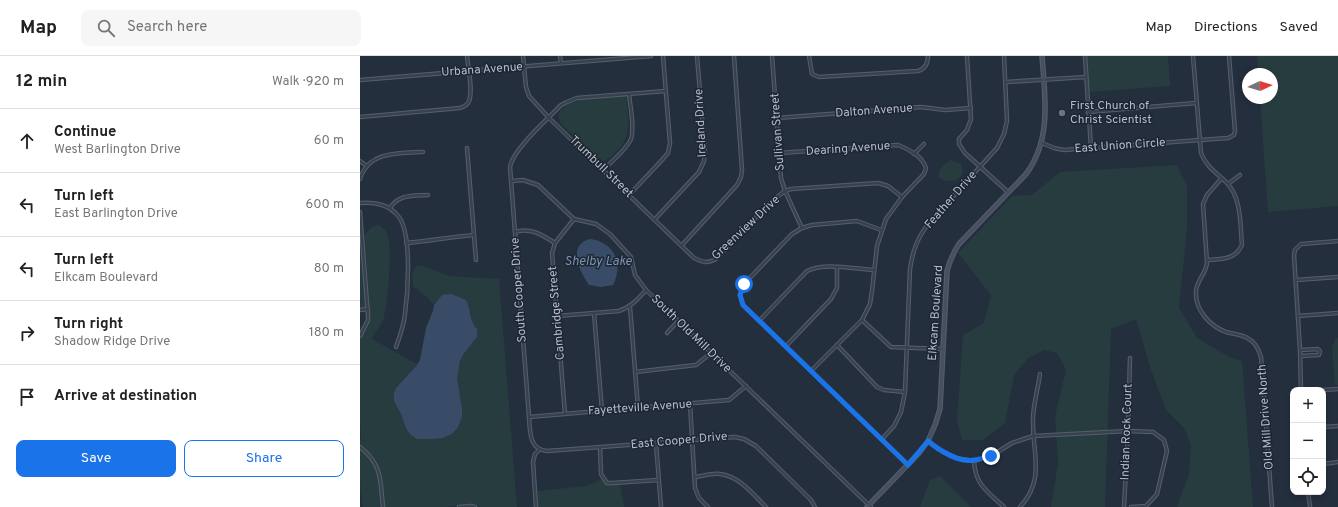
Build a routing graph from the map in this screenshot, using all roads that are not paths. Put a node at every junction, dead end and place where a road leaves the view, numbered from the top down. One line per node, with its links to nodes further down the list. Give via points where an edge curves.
1 (467, 56): 22 (street)
2 (523, 56): 21 (street, Trumbull Street)
3 (560, 56): 20 (street)
4 (596, 56): 19 (street)
5 (651, 56): 18 (street, Urbana Avenue)
6 (664, 56): 27 (street)
7 (697, 56): 61 (street, Ireland Drive, via 704,161 699,172)
8 (734, 56): 69 (street, via 741,177 737,185)
9 (772, 56): 34 (street, Sullivan Street)
10 (809, 56): 11 (street, via 812,74 819,77 918,71 925,67)
11 (928, 56)
12 (967, 56): 30 (street)
13 (1004, 56): 26 (street, Feather Drive)
14 (1042, 56): 25 (street, Elkcam Boulevard)
15 (1085, 56): 23 (street)
16 (1193, 56): 29 (street)
17 (1229, 56): 35 (street, East Union Circle, via 1235,131 1233,136 1228,138)
18 (633, 57): 19 (street, Urbana Avenue)
19 (597, 60): 20 (street, Urbana Avenue)
20 (560, 63): 21 (street, Urbana Avenue)
21 (524, 67): 22 (street, Urbana Avenue); 33 (street, Trumbull Street, via 529,96)
22 (468, 71): 24 (street, Urbana Avenue); 32 (street, via 470,96 468,104 460,108)
23 (1086, 77): 25 (street); 31 (street)
24 (360, 80)
25 (1044, 80): 26 (street); 36 (street, Elkcam Boulevard, via 1046,109)
26 (1006, 82): 45 (street, Feather Drive, via 1008,121 1004,134 997,148)
27 (666, 91): 28 (street, South Cooper Drive); 55 (street, via 670,143 668,153)
28 (629, 94): 33 (street, South Cooper Drive, via 577,98 561,105); 46 (street, via 631,139)
29 (1196, 103): 31 (street); 35 (street)
30 (971, 108): 34 (street, Dalton Avenue, via 945,110 921,107); 45 (street, via 970,125 959,139 959,144)
31 (1088, 112): 39 (street)
32 (360, 117)
33 (549, 118): 46 (street, Trumbull Street); 50 (street, South Cooper Drive, via 514,156 511,163)
34 (777, 118): 41 (street, Sullivan Street)
35 (1199, 140): 39 (street, East Union Circle); 49 (street, via 1200,153 1204,161)
36 (1042, 143): 39 (street, East Union Circle, via 1064,150); 53 (street, Elkcam Boulevard, via 1033,165)
37 (924, 144): 42 (street)
38 (467, 148): 65 (street)
39 (1091, 148)
40 (423, 152): 44 (street, via 385,155)
41 (779, 154): 42 (street, Dearing Avenue, via 898,145); 52 (street, Sullivan Street)
42 (914, 154): 56 (street, Dearing Avenue, via 925,164 925,172)
43 (360, 161): 44 (street)
44 (367, 166): 48 (street)
45 (980, 166): 53 (street); 93 (street, Feather Drive, via 918,238 910,269)
46 (603, 170): 55 (street, Trumbull Street)
47 (1240, 175): 51 (street)
48 (360, 179)
49 (1222, 179): 51 (street); 71 (street, Old Mill Drive North, via 1207,195 1203,204)
50 (511, 181): 60 (street, via 523,180 538,185); 64 (street, South Cooper Drive)
51 (1228, 184): 71 (street, via 1239,208 1242,245 1235,256)
52 (785, 191): 56 (street, Greenview Drive, via 878,183 888,186); 62 (street, Sullivan Street); 72 (street, Greenview Drive, via 773,200 716,259)
53 (1008, 192): 94 (street, Elkcam Boulevard, via 959,244 952,255 947,271)
54 (428, 194): 58 (street, via 405,196 395,201)
55 (630, 195): 61 (street, Trumbull Street)
56 (902, 197): 63 (street)
57 (360, 203): 58 (street, via 371,202)
58 (390, 208): 67 (street, via 403,223)
59 (360, 212): 79 (street)
60 (574, 219): 68 (street); 77 (street, South Old Mill Drive, via 596,224 610,234 631,257 635,275)
61 (655, 219): 69 (street, Trumbull Street)
62 (802, 228): 63 (street, via 857,221); 87 (street, via 792,234 744,284 740,295 743,305)
63 (881, 230): 74 (street)
64 (515, 232): 68 (street, via 536,232); 111 (street, South Cooper Drive)
65 (474, 235): 67 (street); 70 (street)
66 (1338, 241): 76 (street, via 1300,244 1294,255)
67 (406, 243): 92 (street, via 408,279 405,315)
68 (555, 243): 83 (street, Cambridge Street, via 552,253)
69 (682, 246): 72 (street, Trumbull Street, via 694,258)
70 (476, 260)
71 (1207, 260): 143 (street, Old Mill Drive North, via 1206,269 1196,290 1200,309 1209,321 1220,329 1250,339 1261,357)
72 (704, 263)
73 (837, 268): 74 (street); 87 (street, via 820,267 807,271); 91 (street, via 837,288 831,299)
74 (873, 270): 85 (street, via 870,304)
75 (1338, 277): 76 (street)
76 (1296, 280): 84 (street)
77 (646, 290): 78 (street); 86 (street, South Old Mill Drive)
78 (630, 307): 81 (street, via 619,311); 100 (street)
79 (368, 309): 80 (street); 89 (street, via 368,320)
80 (360, 310)
81 (594, 313): 83 (street); 109 (street)
82 (1338, 313): 84 (street)
83 (557, 316): 110 (street, Cambridge Street)
84 (1298, 316): 95 (street)
85 (862, 320): 90 (street); 93 (street, via 891,347)
86 (678, 321): 88 (street); 96 (street, South Old Mill Drive)
87 (760, 321): 91 (street)
88 (667, 332)
89 (360, 336)
90 (837, 345): 99 (street); 106 (street, via 877,386 884,390)
91 (786, 346): 99 (street)
92 (396, 347)
93 (906, 348): 94 (street); 106 (street, Feather Drive)
94 (944, 349): 118 (street, Elkcam Boulevard, via 940,409)
95 (1300, 350): 97 (street); 97 (street, via 1320,351 1319,355)
96 (711, 353): 100 (street, via 696,366); 102 (street, South Old Mill Drive)
97 (1300, 356): 103 (street)
98 (1130, 358): 114 (street, Indian Rock Court)
99 (811, 371): 116 (street)
100 (635, 372): 108 (street)
101 (1040, 374): 115 (street, via 1033,418)
102 (746, 386): 107 (street, Fayetteville Avenue, via 729,400); 130 (street, South Old Mill Drive)
103 (1300, 387)
104 (1338, 389): 105 (street)
105 (1326, 390)
106 (905, 392): 116 (street, Feather Drive, via 901,412 894,426)
107 (690, 404): 108 (street, Fayetteville Avenue); 117 (street)
108 (638, 408): 109 (street, Fayetteville Avenue)
109 (602, 411): 110 (street, Fayetteville Avenue)
110 (565, 414): 111 (street, Fayetteville Avenue)
111 (529, 417): 122 (street, South Cooper Drive, via 531,436)
112 (1338, 426): 113 (street)
113 (1326, 427)
114 (1128, 431): 115 (street); 141 (street, Indian Rock Court); 142 (street, via 1153,432 1164,440 1166,451 1157,494 1146,506)
115 (1033, 436): 123 (street, via 1012,443 991,456); 140 (street, via 1036,479)
116 (882, 439): 126 (street)
117 (692, 440): 119 (street, East Cooper Drive); 127 (street); 138 (street, East Cooper Drive, via 735,436 750,442 811,500)
118 (928, 441): 123 (street, via 956,458); 126 (street, Elkcam Boulevard)
119 (656, 443): 121 (street, East Cooper Drive); 128 (street)
120 (360, 447): 131 (street, via 372,458 378,469)
121 (600, 448): 122 (street, East Cooper Drive, via 547,452); 128 (street, via 601,474 607,482)
122 (539, 450): 134 (street, via 533,462)
123 (974, 461): 139 (street, via 974,471 983,487)
124 (1338, 462): 125 (street)
125 (1326, 464)
126 (908, 465): 130 (street, Elkcam Boulevard)
127 (695, 477): 136 (street, via 697,494); 137 (street, via 720,474 730,476 746,487)
128 (658, 480): 135 (street)
129 (1308, 495): 144 (street)
130 (869, 506)
131 (383, 507)
132 (459, 507): 133 (street)
133 (476, 507)
134 (536, 507)
135 (661, 507)
136 (708, 507)
137 (766, 507)
138 (815, 507)
139 (1004, 507)
140 (1020, 507)
141 (1124, 507)
142 (1131, 507)
143 (1272, 507)
144 (1310, 507)

